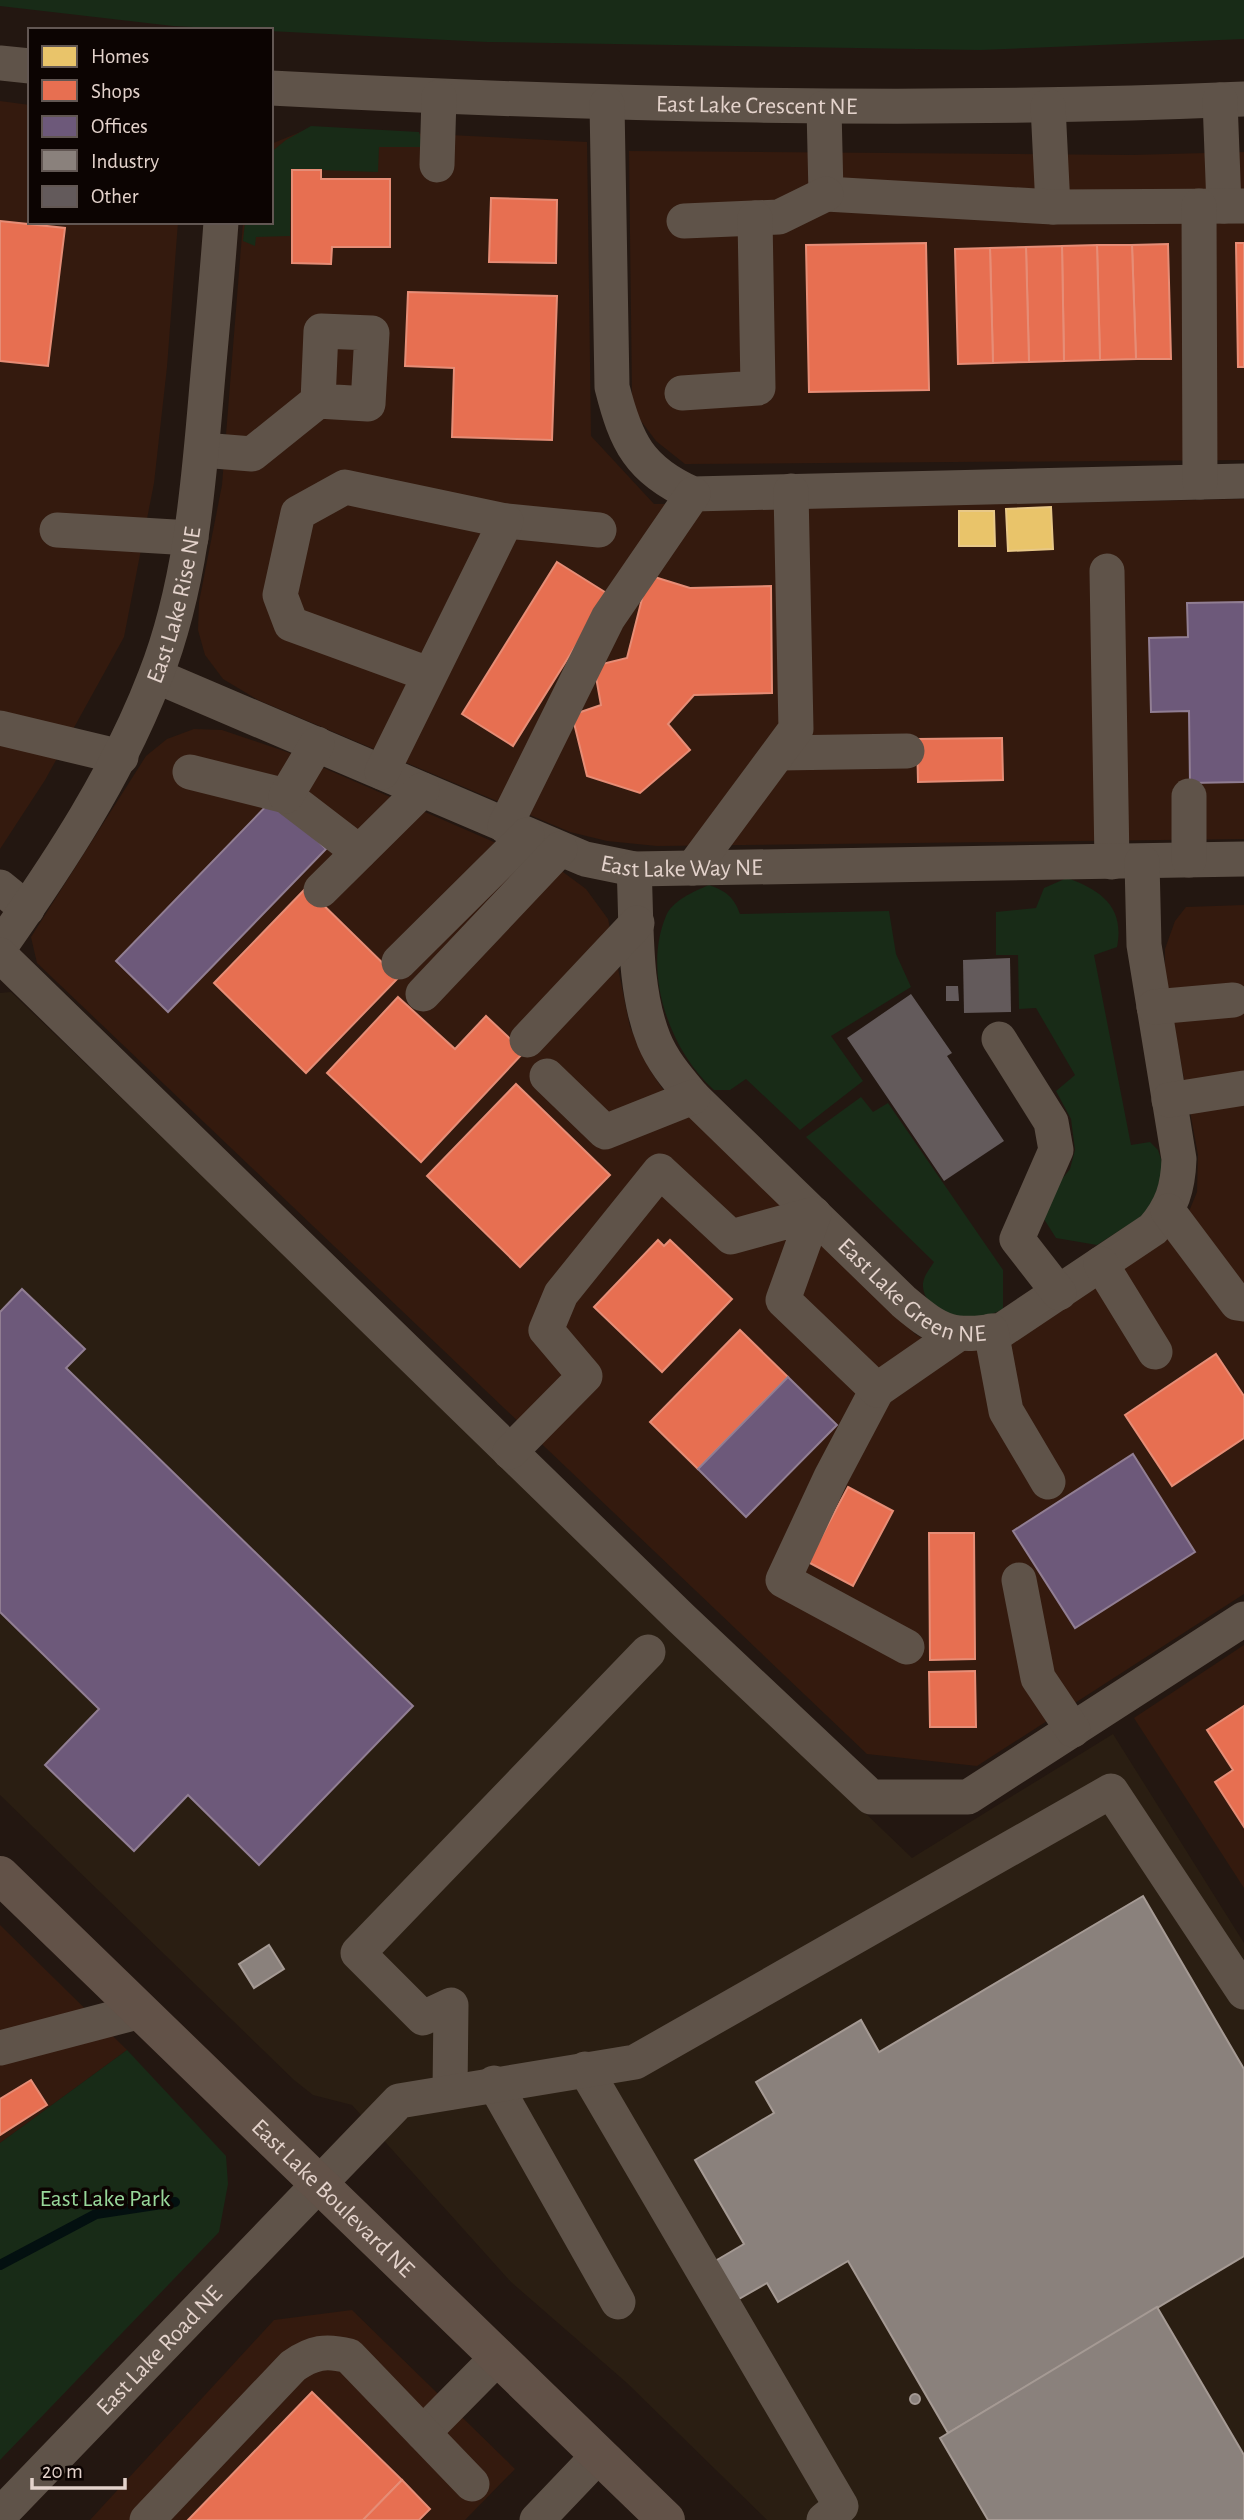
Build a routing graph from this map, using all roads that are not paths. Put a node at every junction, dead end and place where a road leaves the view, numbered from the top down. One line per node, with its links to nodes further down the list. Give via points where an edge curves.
1 (0, 63): 2 (street)
2 (28, 66)
3 (273, 88): 4 (street, East Lake Crescent NE)
4 (439, 97): 6 (street, East Lake Crescent NE); 9 (street)
5 (1232, 99): 7 (street, East Lake Crescent NE); 11 (street)
6 (607, 104): 8 (street, East Lake Crescent NE); 22 (street, via 611,387 621,425 640,460 666,482)
7 (1048, 106): 8 (street, East Lake Crescent NE); 12 (street)
8 (824, 108): 10 (street)
9 (437, 165)
10 (826, 194): 12 (street); 13 (street, via 779,217)
11 (1222, 206): 12 (street); 20 (street)
12 (1053, 207)
13 (755, 218): 14 (street); 16 (street, via 758,388)
14 (684, 221)
15 (221, 224): 18 (street, East Lake Rise NE)
16 (682, 393)
17 (318, 401): 18 (street, via 252,454)
18 (202, 450): 26 (street, East Lake Rise NE)
19 (1244, 481): 20 (street)
20 (1200, 482): 21 (street)
21 (790, 491): 22 (street); 33 (street, via 796,729)
22 (693, 494): 40 (street, via 608,618)
23 (506, 521): 25 (street); 28 (street); 28 (street, via 345,487 298,513 280,595 291,624)
24 (58, 530): 26 (street)
25 (599, 530)
26 (191, 538): 29 (street, East Lake Rise NE)
27 (1107, 571): 45 (street, East Lake Green NE)
28 (428, 674): 36 (street)
29 (156, 676): 31 (street, East Lake Way NE); 34 (street, East Lake Rise NE)
30 (0, 728): 34 (street)
31 (317, 744): 36 (street, East Lake Way NE); 38 (street)
32 (907, 751): 33 (street)
33 (779, 752): 46 (street)
34 (121, 757): 50 (street, East Lake Rise NE)
35 (190, 772): 38 (street)
36 (382, 772): 37 (street, East Lake Way NE)
37 (422, 790): 40 (street, East Lake Way NE); 42 (street)
38 (286, 796): 42 (street)
39 (1189, 796): 44 (street)
40 (516, 830): 41 (street, East Lake Way NE); 54 (street)
41 (560, 849): 47 (street, East Lake Way NE); 55 (street)
42 (359, 852): 49 (street)
43 (1244, 859): 44 (street, East Lake Way NE)
44 (1189, 860): 45 (street, East Lake Way NE)
45 (1127, 862): 46 (street, East Lake Way NE); 57 (street, East Lake Green NE)
46 (693, 868): 47 (street, East Lake Way NE)
47 (634, 869): 51 (street, East Lake Green NE)
48 (0, 887): 50 (street)
49 (321, 891)
50 (27, 909): 52 (street, East Lake Rise NE)
51 (637, 923): 59 (street); 62 (street, East Lake Green NE, via 645,1011 654,1040 669,1069)
52 (0, 947)
53 (0, 956): 72 (street)
54 (399, 962)
55 (423, 994)
56 (1233, 1000): 57 (street)
57 (1154, 1007): 63 (street, East Lake Green NE)
58 (999, 1039): 67 (street, via 1051,1122 1056,1150 1017,1239)
59 (527, 1040)
60 (547, 1076): 62 (street, via 605,1132)
61 (1244, 1088): 63 (street)
62 (693, 1097): 65 (street, East Lake Green NE)
63 (1169, 1100): 64 (street, East Lake Green NE, via 1179,1159 1178,1185)
64 (1168, 1211): 66 (street, East Lake Green NE, via 1153,1229); 68 (street, via 1237,1303)
65 (814, 1214): 69 (street, East Lake Green NE, via 934,1328); 71 (street, via 783,1300); 72 (street, via 731,1237 660,1171 561,1294 546,1330 585,1376)
66 (1101, 1264): 67 (street, East Lake Green NE); 70 (street)
67 (1059, 1293): 69 (street, East Lake Green NE, via 1002,1330)
68 (1244, 1304)
69 (975, 1333): 71 (street); 73 (street, via 1006,1412)
70 (1155, 1352)
71 (877, 1390): 76 (street, via 783,1580)
72 (510, 1452): 78 (street, via 871,1797 968,1797)
73 (1048, 1482)
74 (1019, 1580): 78 (street, via 1038,1678)
75 (1244, 1619): 78 (street)
76 (907, 1647)
77 (648, 1652): 85 (street, via 358,1953 423,2018 451,2005)
78 (1073, 1730)
79 (0, 1875): 81 (main road, East Lake Boulevard NE)
80 (1244, 1992): 83 (street, East Lake Road NE, via 1111,1791 635,2062)
81 (141, 2011): 82 (street); 86 (main road, East Lake Boulevard NE)
82 (0, 2048)
83 (585, 2069): 84 (street, East Lake Road NE); 93 (street)
84 (494, 2083): 85 (street, East Lake Road NE); 87 (street)
85 (450, 2092): 86 (street, East Lake Road NE, via 399,2101)
86 (316, 2184): 88 (main road, East Lake Boulevard NE); 92 (street, East Lake Road NE)
87 (618, 2302)
88 (498, 2357): 89 (street); 90 (main road, East Lake Boulevard NE)
89 (424, 2433): 91 (street); 94 (street, via 349,2356 327,2351 308,2355)
90 (599, 2455): 95 (street); 96 (main road, East Lake Boulevard NE)
91 (472, 2483)
92 (0, 2515)
93 (840, 2515)
94 (147, 2520)
95 (537, 2520)
96 (666, 2520)

